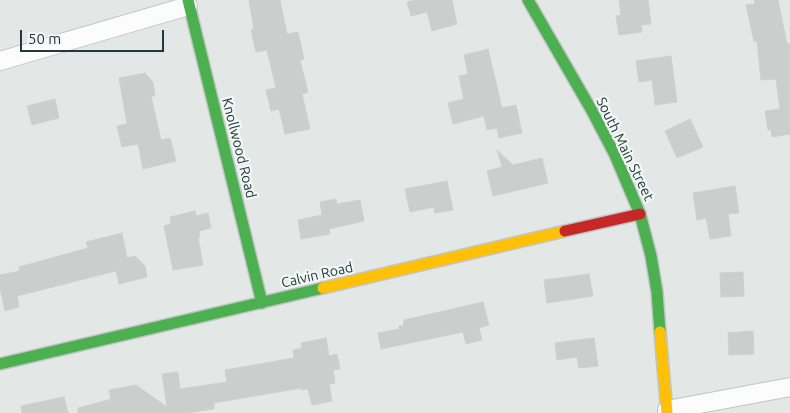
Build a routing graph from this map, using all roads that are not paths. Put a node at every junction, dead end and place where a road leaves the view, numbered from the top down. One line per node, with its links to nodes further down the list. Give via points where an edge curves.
1 (528, 0): 4 (street, South Main Street, via 615,155)
2 (188, 3): 3 (street); 5 (street, Knollwood Road)
3 (0, 61)
4 (640, 214): 5 (street, Calvin Road); 8 (street, South Main Street, via 657,292)
5 (262, 304): 6 (street, Calvin Road)
6 (0, 364)
7 (790, 387): 8 (street)
8 (667, 412)

